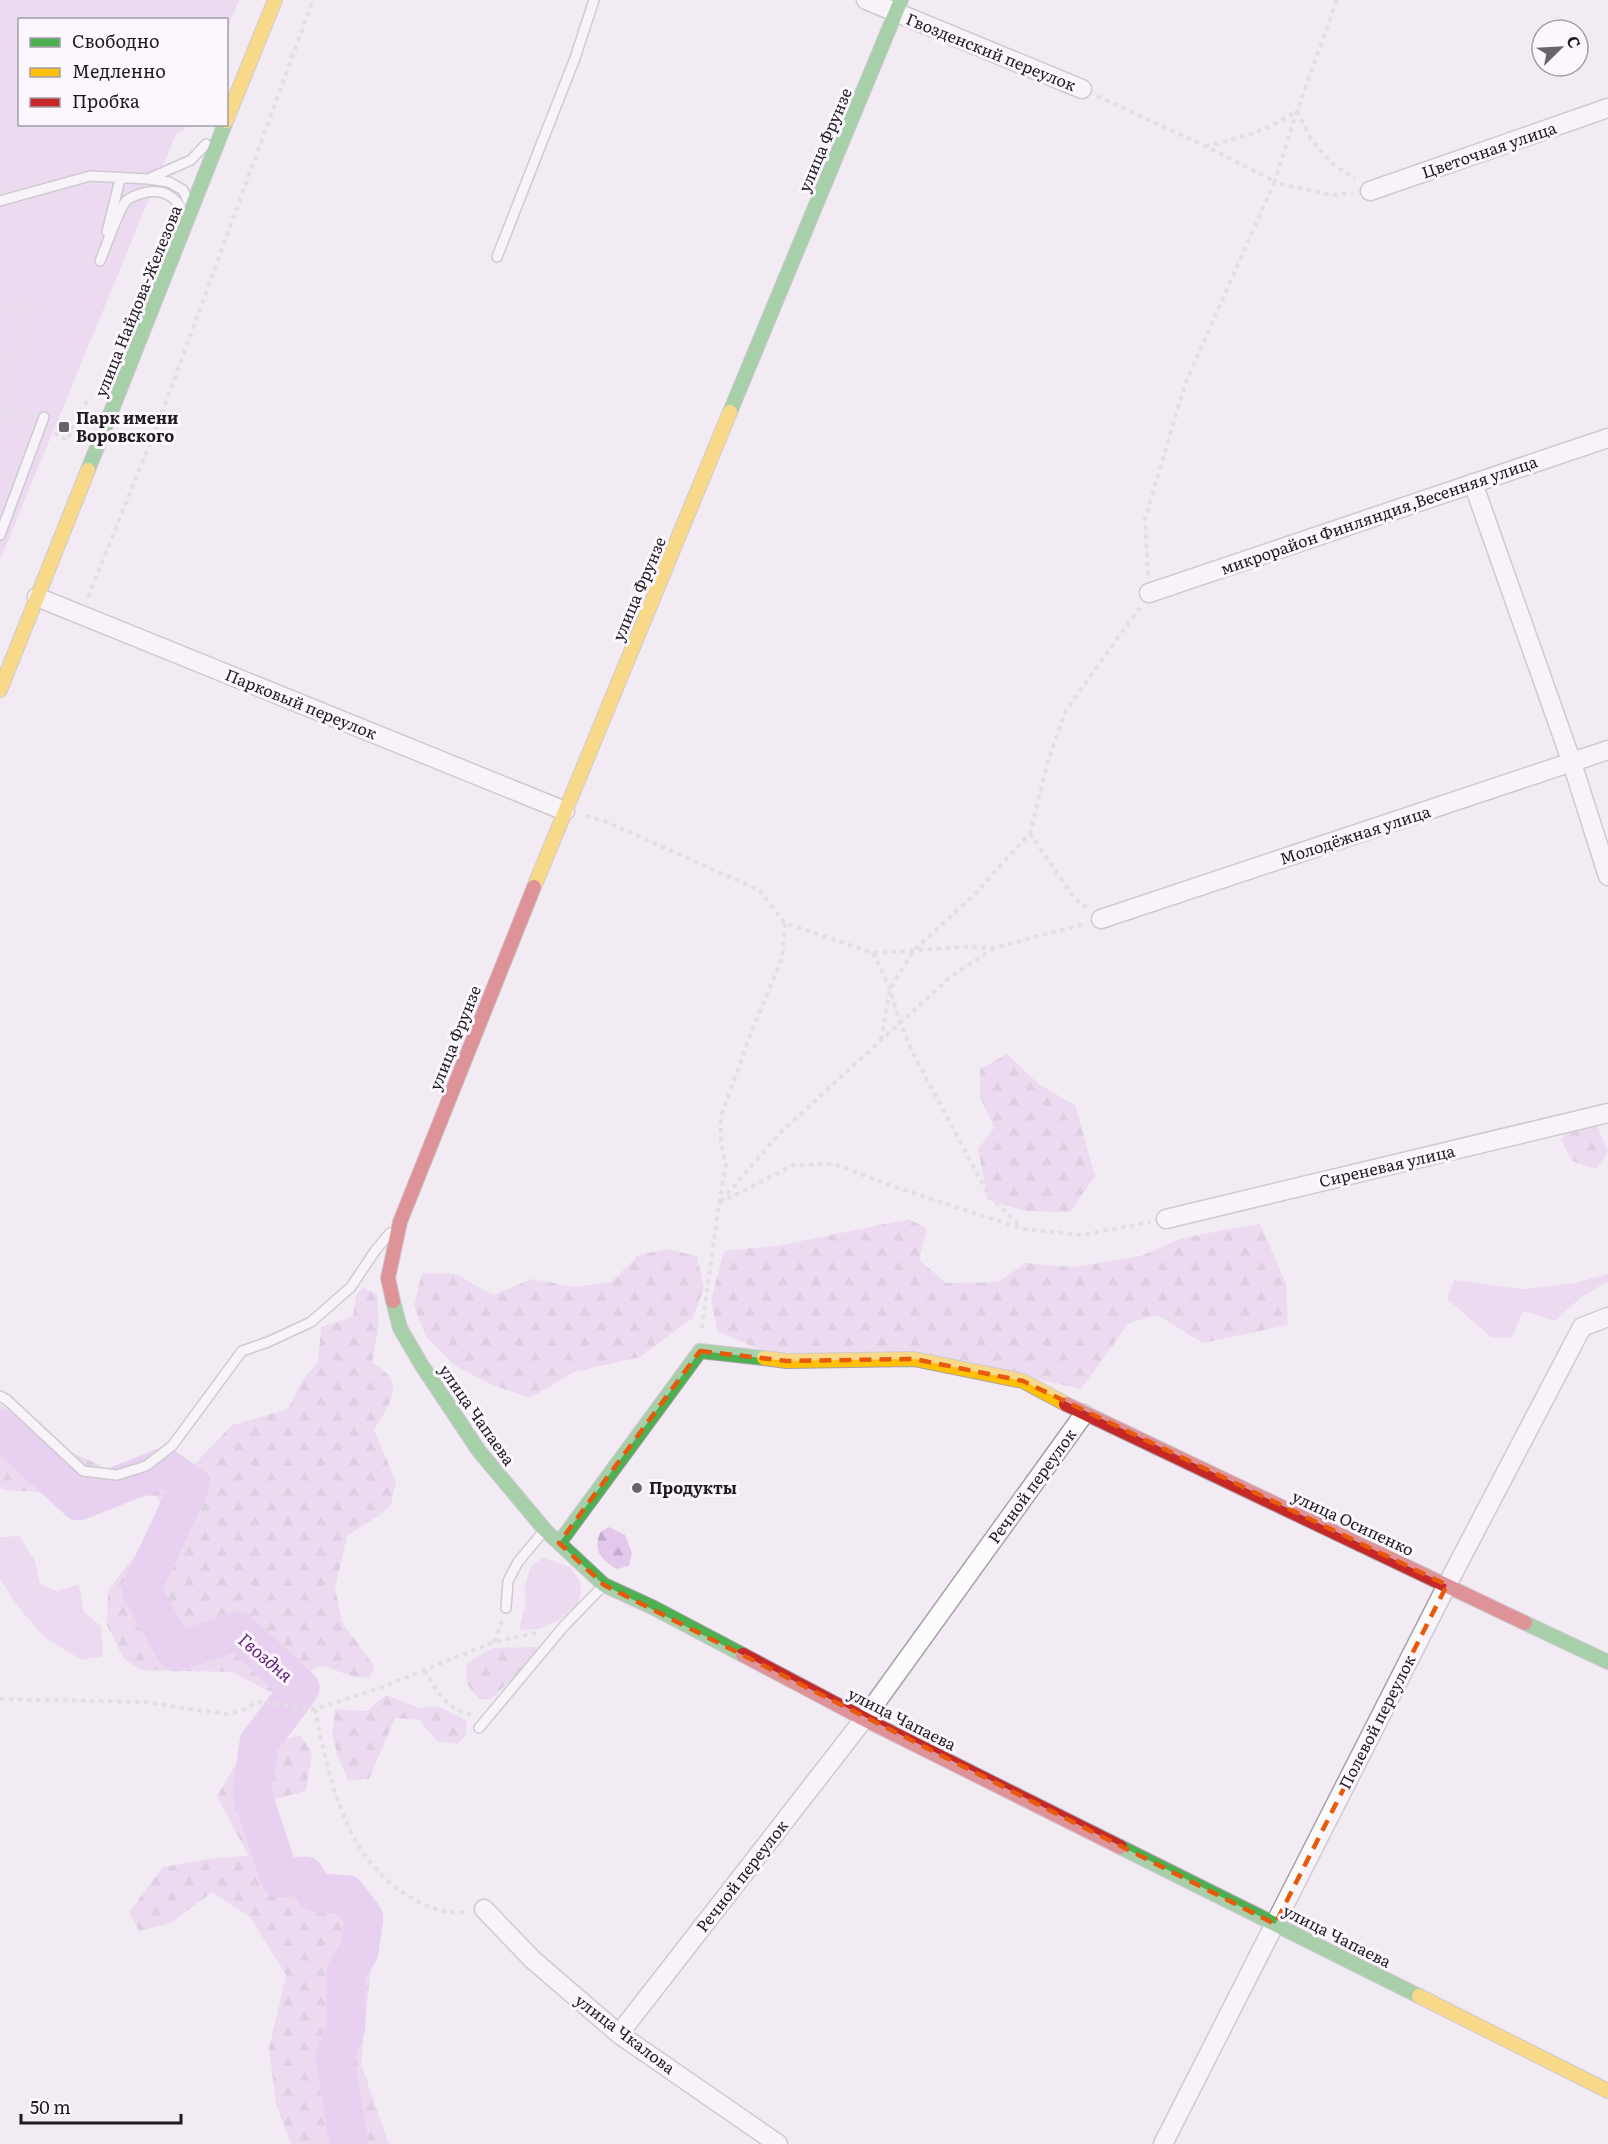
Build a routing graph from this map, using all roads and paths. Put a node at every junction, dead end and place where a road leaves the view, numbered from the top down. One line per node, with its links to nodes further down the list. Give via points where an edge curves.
1 (275, 0): 7 (street, улица Найдова-Железова)
2 (312, 0): 35 (path, via 159,421)
3 (594, 0): 22 (lane)
4 (866, 0): 6 (street, Гвозденский переулок)
5 (1337, 0): 11 (path)
6 (898, 6): 8 (street, Гвозденский переулок); 39 (street, улица Фрунзе)
7 (246, 72): 9 (lane); 12 (street, улица Найдова-Железова)
8 (1082, 89): 15 (path)
9 (228, 108)
10 (1608, 108): 19 (street, Цветочная улица)
11 (1297, 111): 15 (path, via 1239,139); 18 (path); 19 (path, via 1311,139 1331,163)
12 (228, 118)
13 (218, 126): 17 (lane, via 191,160)
14 (225, 126): 21 (street, улица Найдова-Железова)
15 (1205, 146): 18 (path)
16 (120, 179): 17 (lane); 20 (lane, via 90,176); 21 (lane, via 100,261 125,201 136,195 164,192 173,196)
17 (148, 179): 21 (lane, via 169,182 183,190 190,208)
18 (1274, 183): 19 (path, via 1332,195); 33 (path, via 1185,384 1145,519)
19 (1370, 191)
20 (0, 201)
21 (187, 221): 34 (street, улица Найдова-Железова)
22 (497, 257)
23 (0, 309): 25 (path, via 21,302 34,309)
24 (97, 393): 29 (path, via 84,405 67,440)
25 (0, 394)
26 (0, 406): 28 (path, via 8,411)
27 (44, 417): 32 (lane)
28 (0, 428)
29 (53, 433)
30 (1608, 438): 31 (street, микрорайон Финляндия,Весенняя улица)
31 (1473, 483): 33 (street, микрорайон Финляндия,Весенняя улица); 38 (street)
32 (0, 535)
33 (1149, 593): 40 (path, via 1066,710)
34 (37, 597): 35 (street, Парковый переулок); 36 (street, улица Найдова-Железова)
35 (81, 614): 39 (street, Парковый переулок)
36 (0, 690)
37 (1608, 750): 38 (street, Молодёжная улица)
38 (1572, 763): 41 (street); 42 (street, Молодёжная улица)
39 (565, 811): 43 (path, via 604,821 759,890); 51 (street, улица Фрунзе)
40 (1030, 833): 42 (path, via 1074,898); 45 (path, via 976,893)
41 (1608, 876)
42 (1101, 919): 44 (path)
43 (785, 923): 46 (path); 52 (path, via 782,958 721,1116 726,1164)
44 (994, 948): 45 (path); 48 (path, via 949,978)
45 (914, 950): 46 (path); 47 (path)
46 (873, 953): 47 (path)
47 (890, 989): 48 (path); 49 (path)
48 (900, 1023): 49 (path); 55 (path, via 989,1196)
49 (881, 1040): 52 (path, via 779,1134)
50 (1607, 1117): 53 (street, Сиреневая улица)
51 (411, 1191): 54 (street, улица Чапаева)
52 (719, 1203): 55 (path, via 794,1165 834,1164); 57 (path)
53 (1166, 1219): 55 (path, via 1083,1235)
54 (400, 1222): 58 (lane, via 351,1287 312,1322 242,1351 172,1446 146,1466 117,1475 83,1471); 60 (street, улица Чапаева, via 388,1278 400,1328 479,1451)
55 (1023, 1228)
56 (1608, 1317): 63 (street, Полевой переулок, via 1582,1327)
57 (700, 1351): 59 (street, Речной переулок, via 787,1361 914,1359 1023,1381); 61 (street)
58 (0, 1396)
59 (1084, 1414): 63 (street, улица Осипенко); 71 (street, Речной переулок)
60 (545, 1530): 61 (street, улица Чапаева); 64 (lane, via 518,1562 508,1581)
61 (559, 1543): 62 (street, улица Чапаева)
62 (604, 1585): 65 (lane); 71 (street, улица Чапаева)
63 (1447, 1585): 67 (street, улица Осипенко); 75 (street, Полевой переулок)
64 (506, 1608): 66 (path)
65 (564, 1626): 66 (path); 72 (lane)
66 (494, 1642): 68 (path)
67 (1608, 1662)
68 (424, 1670): 70 (path); 72 (path, via 454,1710)
69 (0, 1699): 70 (path, via 144,1702 224,1714 241,1712 264,1701)
70 (315, 1709): 74 (path, via 327,1768 342,1814 364,1855 395,1888 429,1908 454,1913)
71 (864, 1719): 75 (street, улица Чапаева); 76 (street, Речной переулок)
72 (486, 1720): 73 (lane)
73 (479, 1728)
74 (484, 1909): 76 (street, улица Чкалова, via 533,1960)
75 (1275, 1924): 77 (street, улица Чапаева); 79 (street, Полевой переулок)
76 (619, 2034): 78 (street, улица Чкалова)
77 (1608, 2091)
78 (778, 2144)
79 (1162, 2144)

